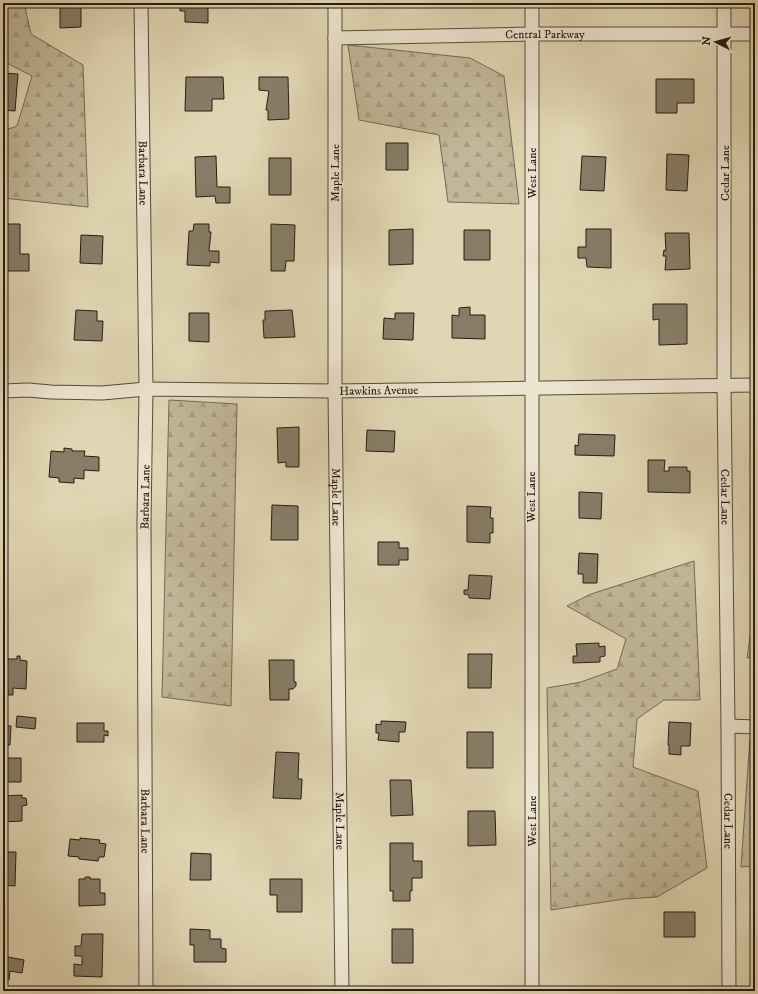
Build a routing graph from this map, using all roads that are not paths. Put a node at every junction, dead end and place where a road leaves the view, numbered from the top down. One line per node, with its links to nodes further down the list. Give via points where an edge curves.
1 (140, 3): 12 (street, Barbara Lane)
2 (335, 3): 8 (street, Maple Lane)
3 (532, 3): 5 (street, West Lane)
4 (724, 3): 6 (street, Cedar Lane)
5 (532, 34): 6 (street, Central Parkway); 8 (street, Central Parkway); 11 (street, West Lane)
6 (724, 34): 7 (street, Central Parkway); 9 (street, Cedar Lane)
7 (755, 34)
8 (335, 38): 14 (street, Maple Lane)
9 (724, 385): 10 (street, Hawkins Avenue); 11 (street, Hawkins Avenue); 15 (street, Cedar Lane)
10 (755, 385)
11 (531, 388): 14 (street, Hawkins Avenue); 19 (street, West Lane)
12 (146, 389): 13 (street, Hawkins Avenue, via 102,393); 14 (street, Hawkins Avenue); 17 (street, Barbara Lane)
13 (3, 391)
14 (335, 391): 18 (street, Maple Lane)
15 (728, 726): 16 (street); 20 (street, Cedar Lane)
16 (755, 727)
17 (146, 991)
18 (342, 991)
19 (532, 991)
20 (729, 991)

